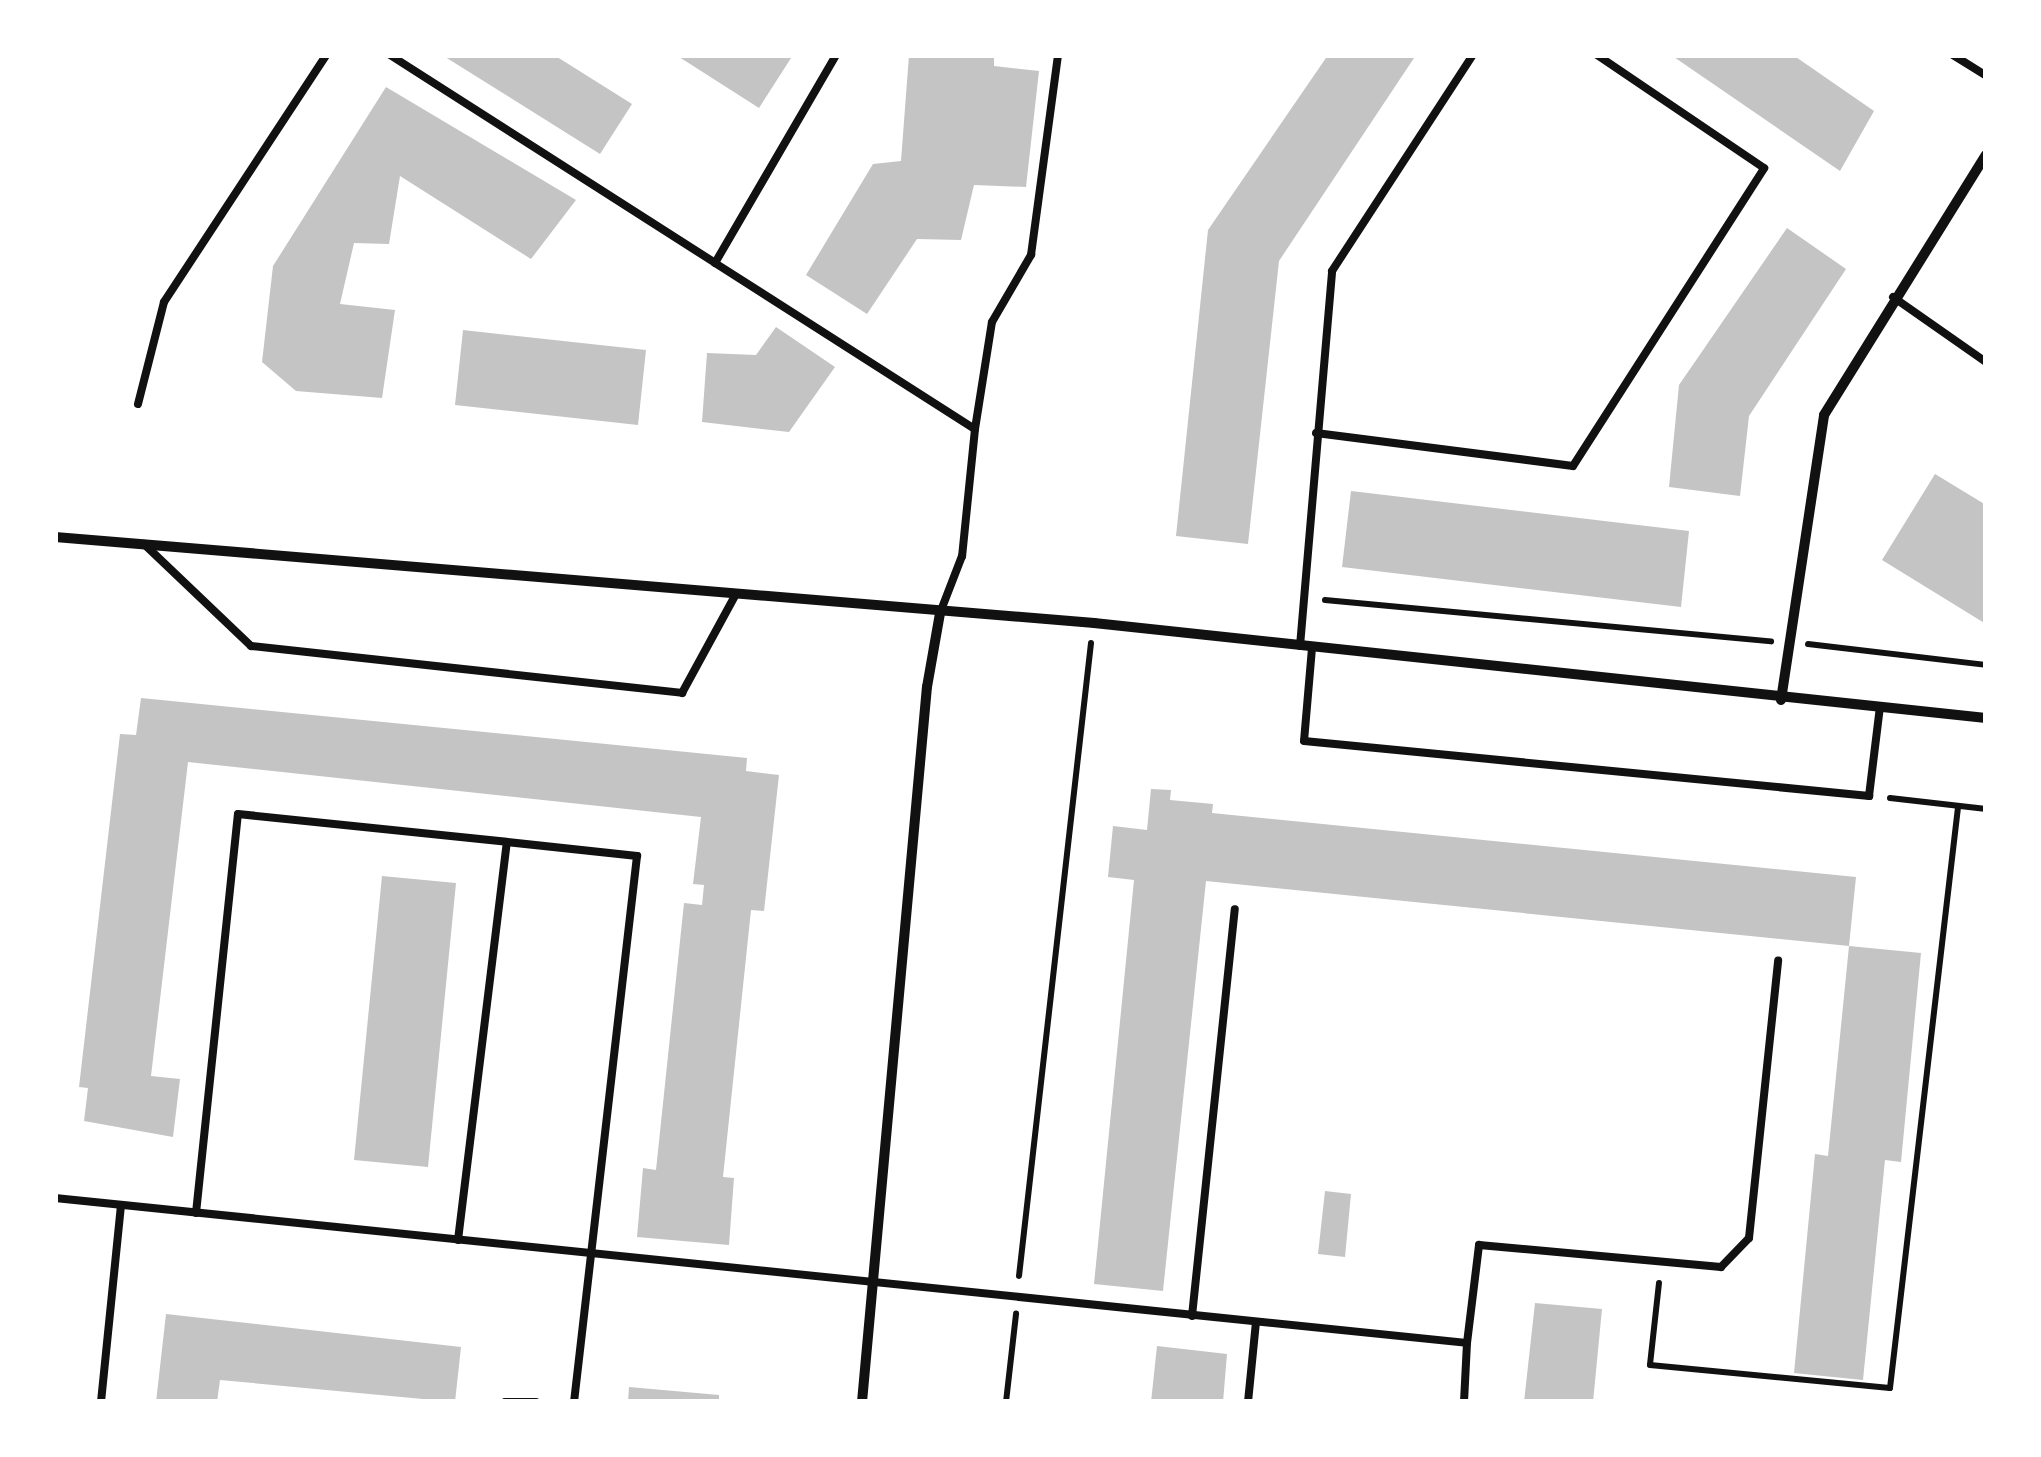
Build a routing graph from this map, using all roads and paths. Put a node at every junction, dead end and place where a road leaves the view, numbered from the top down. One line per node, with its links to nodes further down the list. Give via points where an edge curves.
1 (326, 55): 13 (lane, via 164,302)
2 (390, 55): 10 (lane)
3 (836, 55): 10 (lane)
4 (1058, 55): 14 (lane, via 1031,255 992,322)
5 (1473, 55): 15 (lane, via 1332,271)
6 (1598, 55): 15 (lane, via 1764,168 1572,466)
7 (1953, 55): 8 (lane)
8 (1986, 76)
9 (1986, 155): 11 (street)
10 (716, 263): 14 (lane)
11 (1893, 297): 12 (lane); 22 (street, via 1824,414)
12 (1986, 362)
13 (138, 404)
14 (975, 429): 20 (lane, via 962,556)
15 (1316, 432): 19 (lane)
16 (55, 538): 17 (street)
17 (144, 544): 18 (street); 18 (lane, via 251,646 682,693)
18 (736, 594): 20 (street)
19 (1302, 598): 22 (path); 23 (lane)
20 (940, 613): 21 (street); 40 (street, via 927,687)
21 (1094, 622): 23 (street); 41 (path, via 1078,718)
22 (1791, 642): 24 (path); 25 (street)
23 (1306, 647): 25 (street); 28 (lane, via 1304,741)
24 (1986, 664)
25 (1781, 700): 26 (street)
26 (1880, 708): 27 (street); 28 (lane)
27 (1986, 718)
28 (1869, 796): 29 (path)
29 (1958, 806): 30 (path); 39 (path, via 1890,1388 1650,1365)
30 (1986, 809)
31 (507, 842): 36 (lane, via 238,814); 37 (lane); 38 (lane, via 638,856)
32 (1235, 909): 42 (lane)
33 (1778, 961): 39 (lane, via 1748,1238 1721,1267)
34 (55, 1198): 35 (lane)
35 (121, 1205): 36 (lane); 45 (lane)
36 (196, 1213): 37 (lane)
37 (458, 1240): 38 (lane)
38 (592, 1253): 40 (lane); 48 (lane)
39 (1662, 1262): 44 (lane, via 1479,1246)
40 (876, 1282): 41 (lane); 49 (street)
41 (1018, 1295): 42 (lane); 50 (path)
42 (1192, 1316): 43 (lane)
43 (1256, 1322): 44 (lane); 51 (lane)
44 (1467, 1342): 52 (lane)
45 (101, 1402)
46 (505, 1402): 47 (lane)
47 (536, 1402)
48 (574, 1402)
49 (862, 1402)
50 (1006, 1402)
51 (1248, 1402)
52 (1464, 1402)

